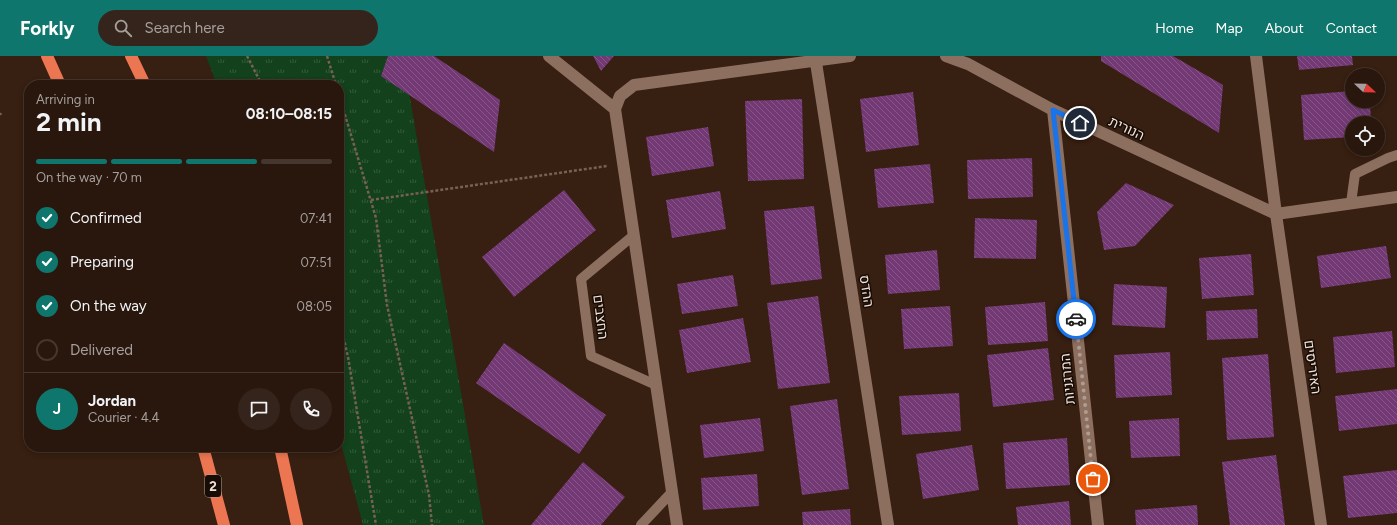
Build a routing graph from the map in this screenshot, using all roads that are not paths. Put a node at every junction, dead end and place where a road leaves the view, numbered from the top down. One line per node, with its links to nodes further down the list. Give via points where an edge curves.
1 (47, 56): 8 (highway)
2 (130, 56): 9 (highway)
3 (549, 56): 10 (street)
4 (850, 56): 7 (street)
5 (946, 56): 11 (street, הנורית, via 968,64)
6 (1256, 56): 15 (street)
7 (815, 59): 10 (street, via 634,85 620,96); 25 (street, ההדס)
8 (58, 80)
9 (142, 80)
10 (615, 109): 16 (street)
11 (1053, 110): 15 (street, הנורית); 26 (street, המרגניות)
12 (1397, 155): 14 (lane, via 1355,174)
13 (1397, 197): 14 (street)
14 (1351, 203): 15 (street)
15 (1276, 214): 27 (street, האיריסים)
16 (634, 235): 17 (street); 17 (lane, החצבים, via 581,279 591,356)
17 (656, 386): 20 (street)
18 (204, 452): 21 (highway, 2)
19 (281, 452): 22 (highway)
20 (672, 492): 23 (lane); 24 (street)
21 (224, 525)
22 (296, 525)
23 (640, 525)
24 (676, 525)
25 (888, 525)
26 (1098, 525)
27 (1321, 525)

